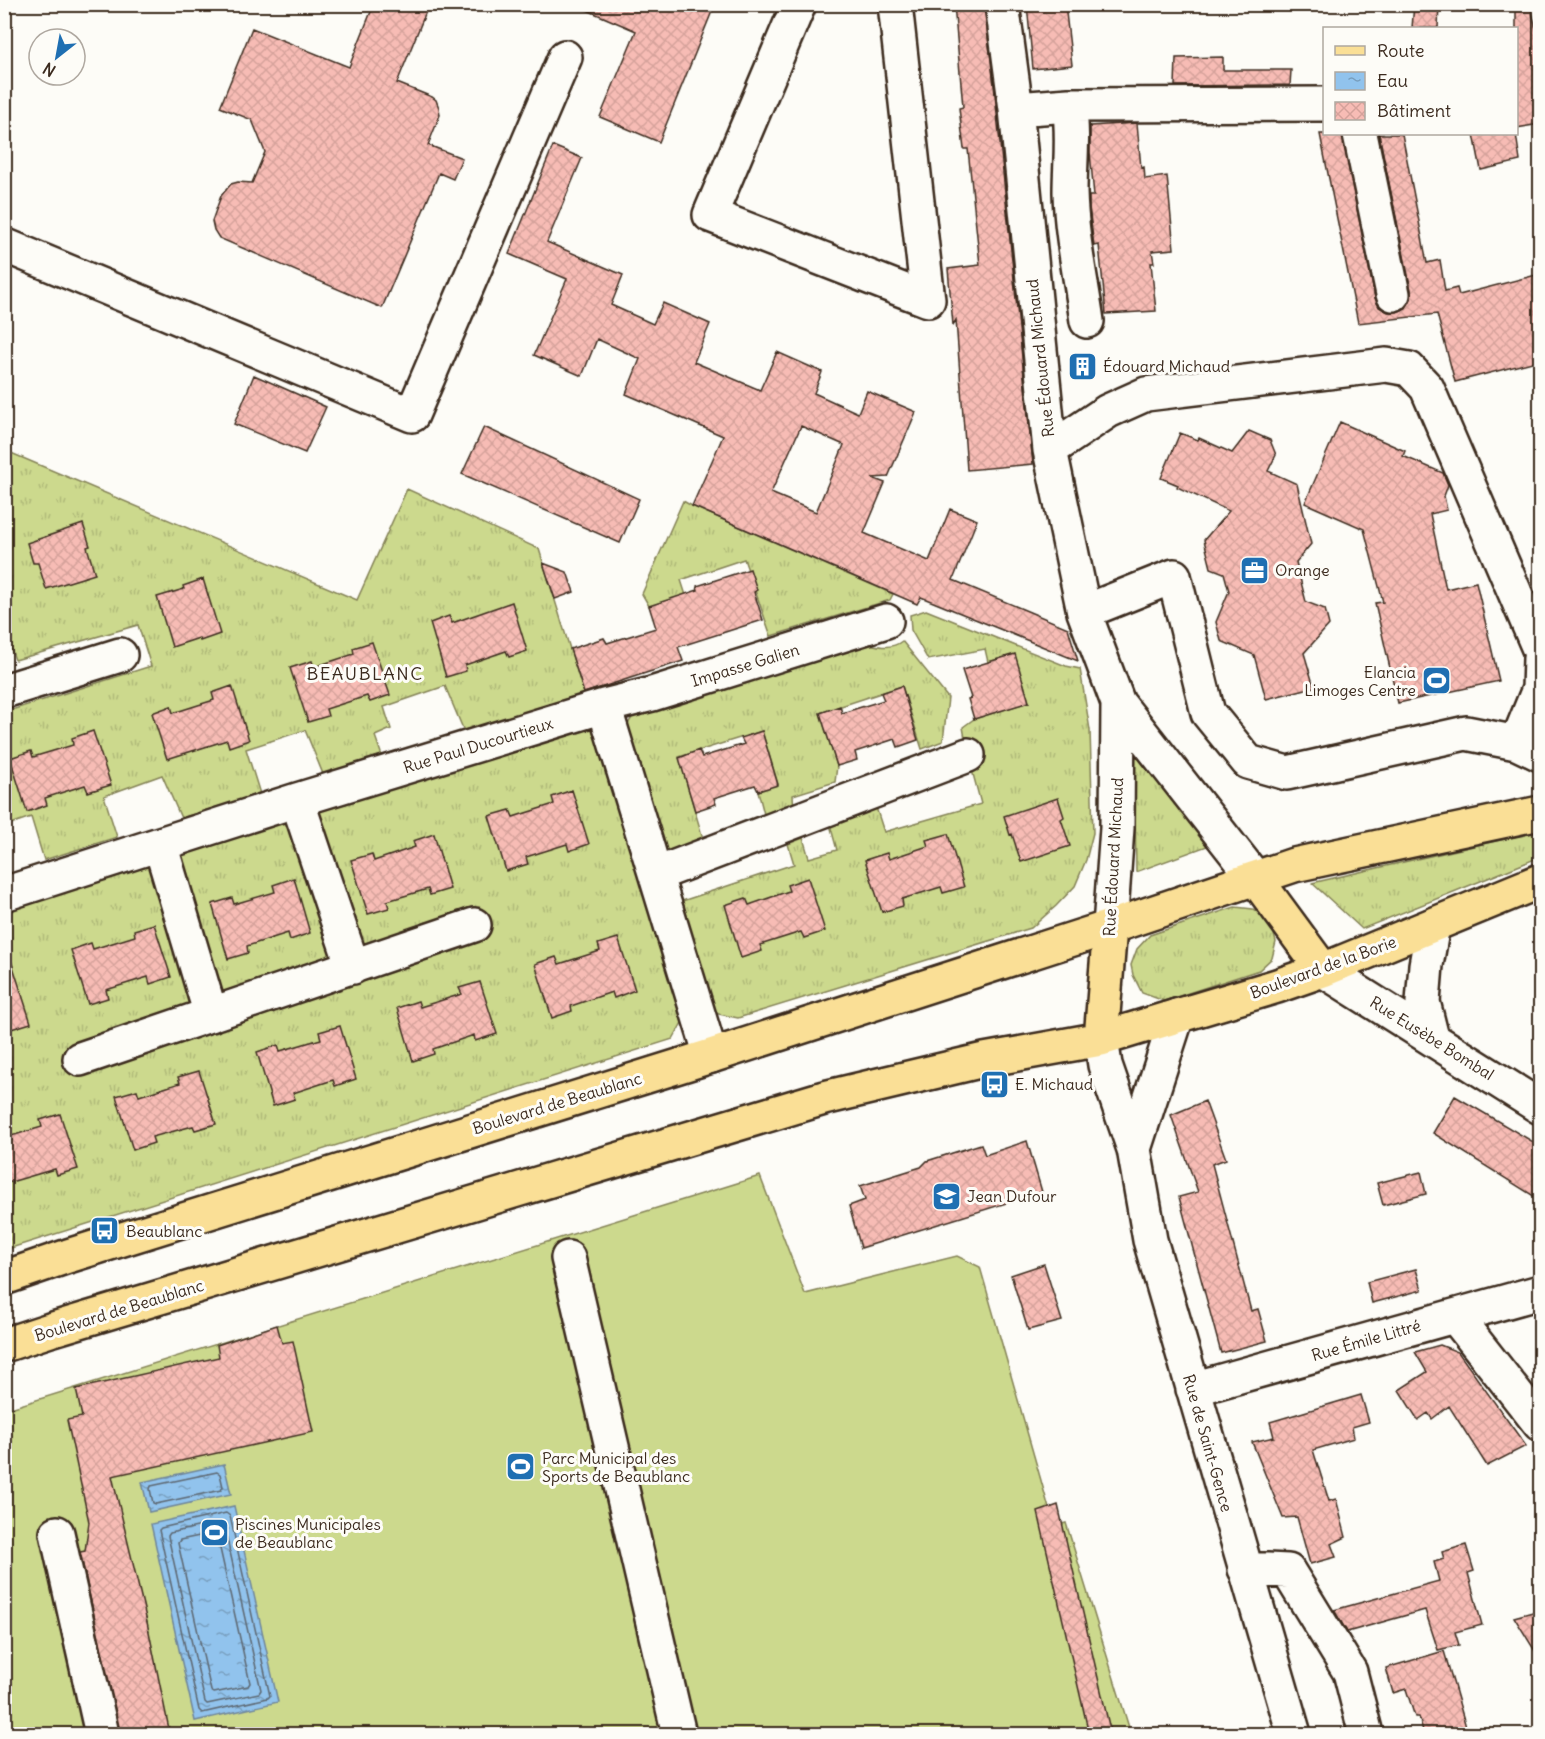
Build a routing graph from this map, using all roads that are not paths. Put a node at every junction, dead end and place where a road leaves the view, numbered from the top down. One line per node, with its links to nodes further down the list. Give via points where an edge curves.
1 (799, 4): 2 (street, via 710,215 928,300)
2 (895, 4)
3 (1002, 4): 7 (street, Rue Édouard Michaud)
4 (565, 57): 9 (street, via 412,415)
5 (1323, 104): 6 (street)
6 (1069, 105): 7 (street); 11 (street, via 1070,194)
7 (1016, 109): 12 (street, Rue Édouard Michaud)
8 (1360, 135): 10 (street)
9 (4, 245)
10 (1393, 294)
11 (1087, 321)
12 (1050, 450): 13 (street, Rue Édouard Michaud); 15 (street, via 1108,411 1146,394 1386,365 1409,369 1427,388)
13 (1084, 612): 19 (street, Rue Édouard Michaud); 21 (street, via 1174,576 1208,713 1248,762 1287,773 1467,733)
14 (886, 621): 20 (street, Impasse Galien)
15 (1540, 651)
16 (120, 655): 18 (street)
17 (1540, 658): 21 (street)
18 (4, 691)
19 (1118, 703): 27 (street, Rue Édouard Michaud); 32 (street, Rue Édouard Michaud, via 1118,828)
20 (604, 706): 23 (street, Rue Paul Ducourtieux); 26 (street)
21 (1529, 748)
22 (968, 755): 26 (street)
23 (297, 800): 25 (street, Rue Paul Ducourtieux); 33 (street)
24 (1540, 813): 27 (main road, via 1294,865)
25 (160, 844): 29 (street, Rue Paul Ducourtieux); 35 (street)
26 (657, 874): 39 (street)
27 (1256, 879): 32 (main road); 34 (main road)
28 (1540, 881): 31 (main road, Boulevard de la Borie)
29 (4, 894)
30 (474, 925): 33 (street)
31 (1433, 925): 34 (main road, Boulevard de la Borie); 38 (street, via 1423,1002)
32 (1110, 927): 37 (main road, Rue Édouard Michaud); 39 (main road, Boulevard de Beaublanc)
33 (352, 967): 35 (street)
34 (1323, 970): 36 (main road, Boulevard de la Borie); 38 (street, Rue Eusèbe Bombal)
35 (210, 1015): 40 (street)
36 (1177, 1016): 37 (main road, Boulevard de la Borie); 42 (street, Rue de Saint-Gence)
37 (1102, 1024): 42 (street, Rue de Saint-Gence, via 1105,1065); 47 (main road, Boulevard de Beaublanc, via 984,1060 824,1098)
38 (1432, 1038): 41 (street, Rue Eusèbe Bombal)
39 (711, 1056): 44 (main road, Boulevard de Beaublanc)
40 (80, 1059)
41 (1540, 1107)
42 (1134, 1149): 48 (street, Rue de Saint-Gence, via 1150,1240)
43 (568, 1258): 53 (street)
44 (4, 1278)
45 (1540, 1292): 46 (street, Rue Émile Littré)
46 (1455, 1316): 48 (street, Rue Émile Littré); 49 (street)
47 (4, 1345)
48 (1192, 1389): 51 (street, Rue de Saint-Gence)
49 (1540, 1424)
50 (57, 1533): 52 (street)
51 (1245, 1569): 54 (street, Rue de Saint-Gence); 55 (street, via 1288,1571 1350,1672)
52 (102, 1734)
53 (679, 1734)
54 (1294, 1734)
55 (1366, 1734)

